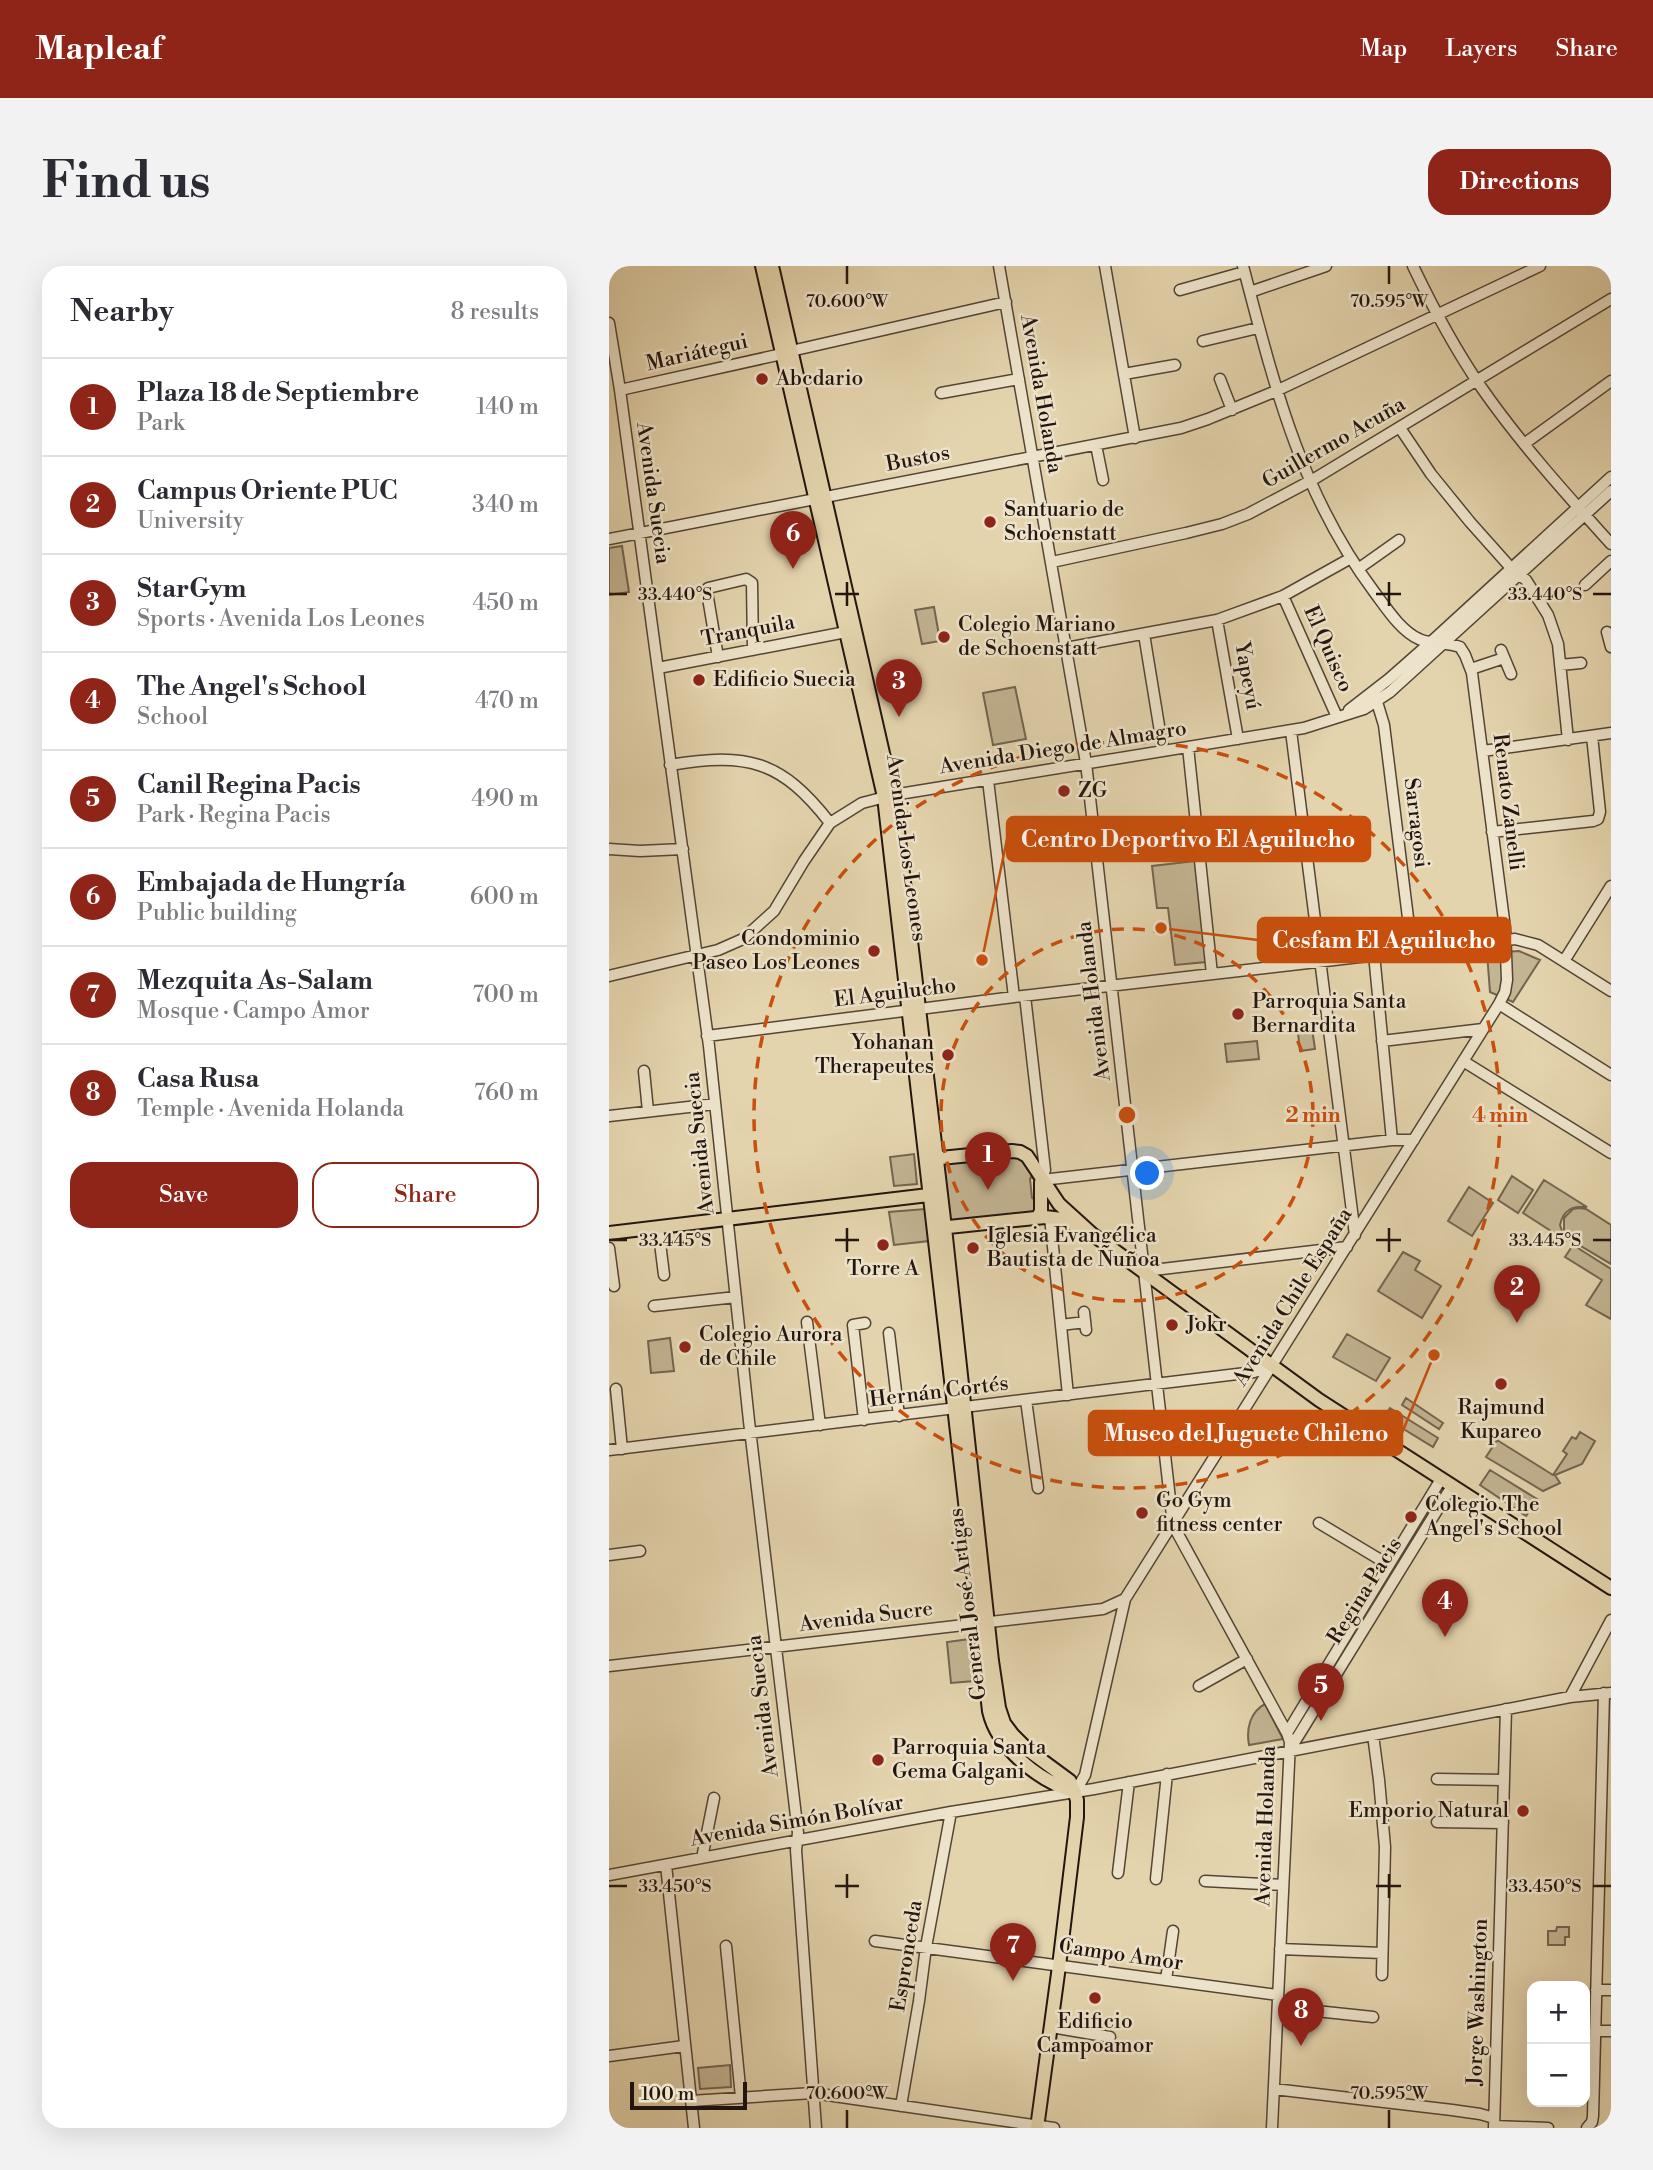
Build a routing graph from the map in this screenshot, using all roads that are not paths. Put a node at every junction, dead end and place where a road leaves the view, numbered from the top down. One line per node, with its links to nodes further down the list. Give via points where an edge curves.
1 (762, 266): 17 (main road, Avenida Los Leones)
2 (772, 266): 17 (main road, Avenida Los Leones)
3 (999, 266): 12 (street, Avenida Holanda)
4 (1105, 266): 19 (street)
5 (1326, 266): 10 (street)
6 (1413, 266): 13 (street)
7 (1540, 266): 13 (street, Bustos)
8 (1244, 269): 9 (street); 10 (street)
9 (1180, 290)
10 (1250, 292): 15 (street)
11 (1611, 299): 22 (street, Guillermo Acuña)
12 (1006, 302): 17 (street, Mariátegui); 20 (street, Avenida Holanda)
13 (1436, 314): 22 (street); 25 (street, Bustos)
14 (609, 323): 24 (street, Avenida Suecia)
15 (1258, 328): 16 (street); 25 (street)
16 (1203, 341)
17 (787, 352): 24 (street, Mariátegui); 37 (main road, Avenida Los Leones)
18 (1175, 365): 19 (street)
19 (1124, 374): 29 (street)
20 (1020, 379): 26 (street); 32 (street, Avenida Holanda)
21 (1220, 379): 27 (street)
22 (1477, 381): 28 (street, Guillermo Acuña); 30 (street)
23 (1611, 381): 30 (street)
24 (620, 390): 39 (street, Avenida Suecia)
25 (1276, 391): 27 (street, Bustos); 35 (street)
26 (941, 393)
27 (1232, 410): 29 (street, Bustos)
28 (1400, 428): 35 (street, Guillermo Acuña); 47 (street, via 1462,513)
29 (1135, 438): 31 (street, Bustos)
30 (1524, 444): 38 (street)
31 (1096, 445): 32 (street, Bustos); 34 (street)
32 (1033, 457): 37 (street, Bustos); 45 (street, Avenida Holanda)
33 (1611, 477): 38 (street, Avenida Diego de Almagro)
34 (1103, 480)
35 (1309, 482): 43 (street); 45 (street, Guillermo Acuña, via 1222,524)
36 (1611, 491): 38 (street, Avenida Diego de Almagro)
37 (819, 498): 39 (street, Bustos); 52 (main road, Avenida Los Leones); 80 (main road, Avenida Los Leones)
38 (1582, 511): 42 (street); 47 (street, Avenida Diego de Almagro)
39 (639, 533): 40 (street, Bustos); 64 (street, Avenida Suecia)
40 (609, 539)
41 (1399, 540): 46 (street)
42 (1611, 544)
43 (1352, 558): 46 (street); 49 (street)
44 (1611, 561): 48 (street)
45 (1052, 562): 58 (street, Avenida Holanda)
46 (1358, 569): 55 (street, via 1405,629 1417,639)
47 (1515, 571): 51 (street, Avenida Diego de Almagro); 55 (street, Avenida Diego de Almagro); 63 (street, via 1548,615)
48 (1585, 585)
49 (1283, 596): 50 (street); 68 (street, El Quisco)
50 (1217, 620): 54 (street); 72 (street, Yapeyú)
51 (1459, 630): 56 (street, Avenida Diego de Almagro); 59 (street)
52 (846, 632): 60 (street, Tranquila); 80 (main road, Avenida Los Leones)
53 (1607, 632): 57 (street)
54 (1144, 634): 58 (street); 75 (street)
55 (1431, 642): 56 (street); 68 (street, Avenida Diego de Almagro)
56 (1444, 643): 59 (street); 67 (street, Avenida Diego de Almagro)
57 (1611, 647)
58 (1066, 648): 77 (street, Avenida Holanda)
59 (1460, 648): 65 (street, Renato Zanelli)
60 (753, 650): 61 (street, Tranquila); 61 (street, via 752,583 746,579 708,588)
61 (718, 657): 64 (street, Tranquila)
62 (1581, 663): 63 (street)
63 (1560, 664): 73 (street)
64 (658, 668): 78 (street, Avenida Suecia)
65 (1471, 669): 66 (street, via 1502,654); 76 (street, Renato Zanelli)
66 (1511, 674)
67 (1377, 702): 68 (street, Avenida Diego de Almagro); 87 (street, Sarragosi, via 1384,725)
68 (1338, 717): 69 (street, Avenida Diego de Almagro)
69 (1291, 731): 72 (street, Avenida Diego de Almagro); 90 (street)
70 (1611, 733): 71 (street)
71 (1592, 736): 73 (street); 82 (street, via 1598,819)
72 (1238, 739): 74 (street, Avenida Diego de Almagro)
73 (1568, 740): 76 (street)
74 (1188, 747): 75 (street, Avenida Diego de Almagro); 92 (street)
75 (1163, 750): 77 (street, Avenida Diego de Almagro)
76 (1483, 751): 82 (street, Renato Zanelli)
77 (1086, 763): 79 (street, Avenida Diego de Almagro); 94 (street, Avenida Holanda)
78 (670, 765): 81 (street, via 721,758 751,762 790,780); 84 (street, Avenida Suecia)
79 (988, 780): 80 (street, Avenida Diego de Almagro); 97 (street)
80 (888, 796): 81 (street, Avenida Diego de Almagro, via 855,807); 99 (main road, Avenida Los Leones)
81 (830, 823): 88 (street, Avenida Diego de Almagro, via 768,917 733,944)
82 (1492, 832): 86 (street, Renato Zanelli)
83 (609, 849): 84 (street)
84 (683, 849): 88 (street, Avenida Suecia)
85 (1611, 886): 91 (street)
86 (1506, 940): 87 (street, El Aguilucho); 91 (street, El Aguilucho, via 1532,942); 98 (street, Avenida Chile España, via 1507,980)
87 (1412, 950): 89 (street, El Aguilucho)
88 (697, 954): 93 (street, Avenida Diego de Almagro); 101 (street, Avenida Suecia)
89 (1374, 954): 90 (street, El Aguilucho); 102 (street)
90 (1320, 961): 92 (street, El Aguilucho); 111 (street)
91 (1564, 961): 95 (street, El Aguilucho)
92 (1212, 974): 94 (street, El Aguilucho)
93 (609, 976)
94 (1112, 986): 96 (street, El Aguilucho); 114 (street, Avenida Holanda)
95 (1611, 991)
96 (1025, 996): 97 (street, El Aguilucho); 115 (street, via 1045,1170)
97 (1014, 997): 99 (street, El Aguilucho)
98 (1499, 1004): 100 (street, Avenida Chile España); 105 (street)
99 (914, 1010): 101 (street, El Aguilucho); 113 (main road, Avenida Los Leones)
100 (1483, 1029): 102 (street); 103 (street, Avenida Chile España)
101 (707, 1036): 106 (street, Avenida Suecia)
102 (1382, 1041): 109 (street)
103 (1463, 1061): 110 (street, Avenida Chile España); 112 (street)
104 (644, 1071): 107 (street)
105 (1611, 1075)
106 (715, 1104): 107 (street); 118 (street, Avenida Suecia)
107 (648, 1111): 108 (street)
108 (609, 1116)
109 (1392, 1140): 110 (street); 111 (street)
110 (1414, 1140): 123 (street, Avenida Chile España)
111 (1343, 1146): 114 (street); 123 (street)
112 (1611, 1153)
113 (931, 1159): 115 (main road, via 1016,1151 1032,1162); 116 (main road, General José Artigas)
114 (1132, 1171): 115 (street); 126 (street, Avenida Holanda)
115 (1042, 1181): 117 (main road); 122 (main road)
116 (935, 1194): 118 (main road); 120 (main road, General José Artigas)
117 (1044, 1217): 120 (main road); 122 (main road, via 1066,1220); 134 (street)
118 (728, 1218): 119 (main road); 129 (street, Avenida Suecia)
119 (658, 1227): 121 (main road); 127 (street)
120 (939, 1228): 141 (main road, General José Artigas)
121 (609, 1233)
122 (1092, 1234): 126 (main road)
123 (1355, 1235): 124 (street, Avenida Chile España)
124 (1347, 1247): 126 (street); 136 (street, Avenida Chile España)
125 (609, 1248): 128 (street)
126 (1145, 1271): 136 (main road); 137 (street, Avenida Holanda)
127 (664, 1275)
128 (614, 1286)
129 (736, 1297): 130 (street); 145 (street, Avenida Suecia)
130 (654, 1306)
131 (1085, 1321): 134 (street)
132 (807, 1322): 144 (street)
133 (865, 1323): 143 (street, via 853,1325)
134 (1061, 1325): 139 (street)
135 (889, 1333): 142 (street)
136 (1272, 1366): 137 (street, Hernán Cortés); 148 (main road); 151 (street, Avenida Chile España)
137 (1156, 1383): 139 (street, Hernán Cortés); 151 (street, Avenida Holanda)
138 (616, 1389): 146 (street)
139 (1068, 1395): 140 (street, Hernán Cortés)
140 (1026, 1401): 141 (street, Hernán Cortés); 149 (street)
141 (960, 1408): 142 (street, Hernán Cortés); 162 (main road, General José Artigas)
142 (899, 1416): 143 (street, Hernán Cortés)
143 (864, 1420): 144 (street, Hernán Cortés)
144 (820, 1425): 145 (street, Hernán Cortés)
145 (751, 1434): 146 (street, Hernán Cortés); 163 (street, Avenida Suecia)
146 (622, 1449): 147 (street, Hernán Cortés)
147 (609, 1450)
148 (1447, 1483): 154 (street, Regina Pacis); 155 (main road); 159 (street, Regina Pacis)
149 (1038, 1488)
150 (1319, 1523): 154 (street)
151 (1173, 1525): 156 (street, Avenida Chile España); 164 (street, Avenida Holanda)
152 (640, 1551): 153 (street)
153 (609, 1555)
154 (1389, 1565): 158 (street, Regina Pacis)
155 (1611, 1588)
156 (1125, 1599): 157 (street, Avenida Sucre); 161 (street, Avenida Chile España)
157 (1103, 1609): 161 (street); 162 (street, Avenida Sucre)
158 (1363, 1609): 159 (street); 166 (street, Regina Pacis)
159 (1373, 1615): 167 (street, Regina Pacis)
160 (1611, 1620): 170 (street)
161 (1119, 1622): 179 (street, Avenida Chile España, via 1085,1775)
162 (984, 1623): 163 (street, Avenida Sucre); 179 (main road, General José Artigas, via 1004,1723 1028,1750 1070,1781)
163 (775, 1647): 165 (street, Avenida Sucre); 184 (street, Avenida Suecia)
164 (1247, 1659): 168 (street); 172 (street, Avenida Holanda)
165 (609, 1666)
166 (1325, 1671): 167 (street); 172 (street, Regina Pacis)
167 (1335, 1677): 174 (street, Regina Pacis)
168 (1199, 1686)
169 (1608, 1693): 170 (street, Avenida Simón Bolívar); 201 (street)
170 (1570, 1697): 171 (street, Avenida Simón Bolívar)
171 (1506, 1709): 173 (street, Avenida Simón Bolívar); 177 (street, Jorge Washington)
172 (1287, 1733): 174 (street, Avenida Holanda)
173 (1373, 1735): 174 (street, Avenida Simón Bolívar); 197 (street, via 1383,1812)
174 (1289, 1752): 175 (street, Avenida Simón Bolívar); 191 (street, Avenida Holanda)
175 (1163, 1775): 178 (street, Avenida Simón Bolívar); 189 (street, via 1153,1850)
176 (1437, 1779): 177 (street)
177 (1504, 1780): 183 (street, Jorge Washington)
178 (1129, 1782): 179 (street, Avenida Simón Bolívar); 187 (street)
179 (1075, 1793): 181 (street, Avenida Simón Bolívar); 198 (main road, Avenida Chile España, via 1077,1816)
180 (714, 1798): 185 (street)
181 (951, 1812): 184 (street, Avenida Simón Bolívar); 195 (street, Espronceda)
182 (1437, 1822): 183 (street)
183 (1503, 1823): 217 (street, Jorge Washington)
184 (797, 1841): 185 (street, Avenida Simón Bolívar); 213 (street, Avenida Suecia)
185 (702, 1858): 186 (street, Avenida Simón Bolívar)
186 (666, 1865): 188 (street, Avenida Simón Bolívar); 210 (street)
187 (1118, 1873)
188 (609, 1875)
189 (1155, 1878)
190 (1205, 1881): 191 (street)
191 (1283, 1885): 196 (street, Avenida Holanda)
192 (1173, 1931): 200 (street)
193 (875, 1941): 195 (street, Campo Amor)
194 (726, 1946): 214 (street)
195 (926, 1947): 198 (street, Campo Amor); 216 (street, Espronceda)
196 (1280, 1949): 197 (street); 203 (street, Avenida Holanda)
197 (1382, 1953): 199 (street)
198 (1059, 1966): 200 (street, Campo Amor); 206 (main road, Avenida Chile España)
199 (1382, 1975)
200 (1166, 1980): 203 (street, Campo Amor)
201 (1596, 1990): 202 (street); 207 (street)
202 (1611, 1990)
203 (1278, 1995): 204 (street, Avenida Holanda)
204 (1278, 2007): 205 (street); 212 (street, Avenida Holanda)
205 (1373, 2017)
206 (1051, 2027): 209 (street); 218 (main road, Avenida Chile España)
207 (1595, 2031): 208 (street); 224 (street, via 1593,2116)
208 (1611, 2031)
209 (1110, 2036)
210 (684, 2046): 211 (street); 215 (street)
211 (609, 2056)
212 (1274, 2089): 217 (street, via 1466,2112); 222 (street, Avenida Holanda)
213 (813, 2093): 214 (street); 216 (street); 220 (street, Avenida Suecia)
214 (741, 2097): 215 (street)
215 (691, 2101): 219 (street)
216 (901, 2106): 218 (street)
217 (1494, 2124): 223 (street)
218 (1037, 2127): 221 (street)
219 (694, 2128)
220 (816, 2128)
221 (1054, 2128)
222 (1272, 2128)
223 (1548, 2128)
224 (1587, 2128)

